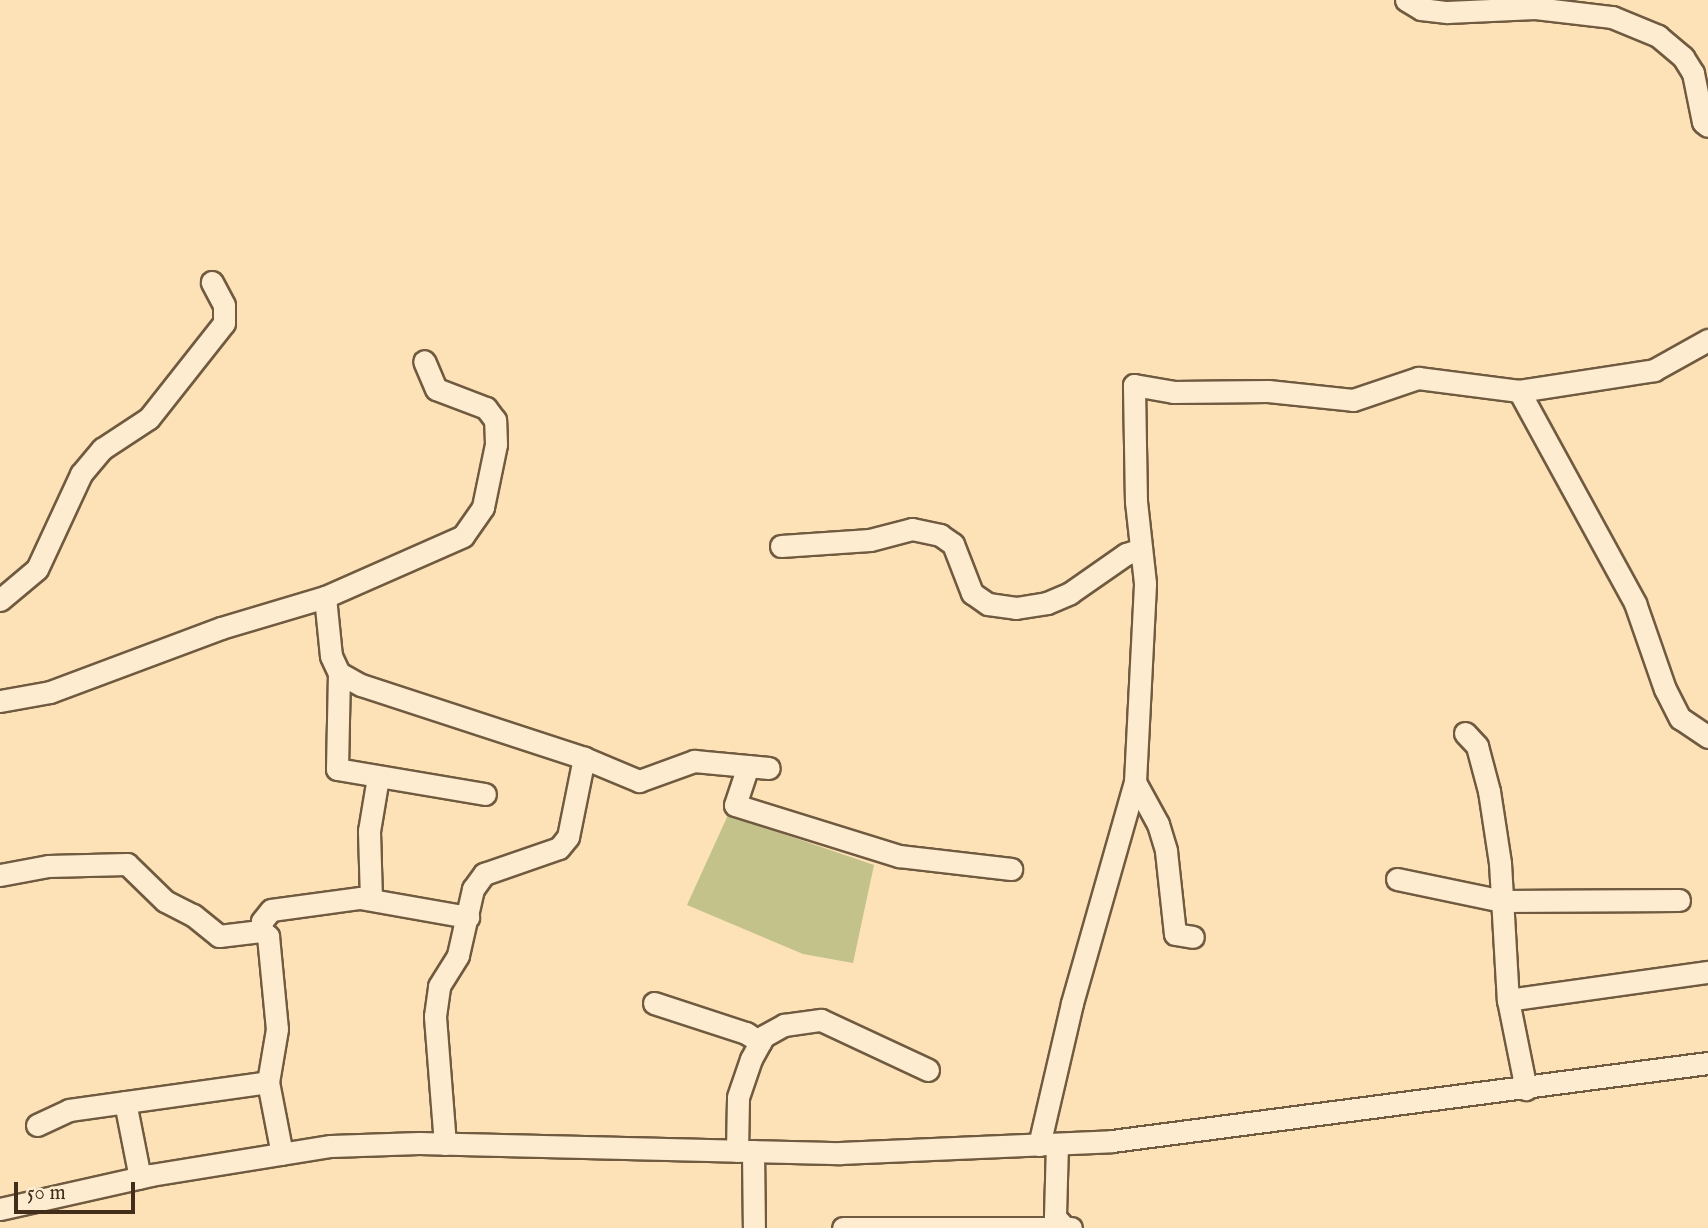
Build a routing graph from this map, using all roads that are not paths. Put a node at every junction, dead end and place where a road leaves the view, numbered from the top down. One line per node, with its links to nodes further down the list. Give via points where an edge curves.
1 (1406, 0): 2 (street, via 1420,9 1447,12 1535,8 1612,17 1658,36 1683,57 1693,74 1703,122)
2 (1708, 126)
3 (212, 282): 10 (street, via 224,305 224,323 149,418 102,449 81,474 37,569)
4 (1708, 340): 6 (street, via 1654,370)
5 (424, 361): 9 (street, via 436,389 486,408 495,420 496,444 483,507 463,536)
6 (1519, 391): 8 (street, via 1418,378 1353,400 1268,391 1173,392 1134,385); 14 (street, via 1635,603 1680,718)
7 (782, 546): 8 (street, via 870,540 912,529 940,535 953,544 972,593 988,604 1016,608 1070,593 1125,554)
8 (1141, 549): 17 (street, via 1145,583)
9 (325, 597): 11 (street, via 331,656); 12 (street, via 221,628 50,692)
10 (0, 600)
11 (339, 673): 15 (street, via 373,689); 16 (street, via 334,762 344,772)
12 (0, 701)
13 (1465, 733): 24 (street, via 1477,747 1489,791)
14 (1708, 737)
15 (584, 758): 19 (street, via 639,781 694,761 758,767 735,805 899,856); 25 (street, via 568,837 559,848 484,874 473,889)
16 (378, 777): 18 (street); 22 (street, via 369,831)
17 (1135, 782): 27 (street, via 1167,851 1175,934); 39 (street, via 1072,1003)
18 (485, 794)
19 (1011, 869)
20 (0, 876): 26 (street, via 48,866 127,864 165,901 219,936)
21 (1397, 879): 24 (street)
22 (371, 899): 25 (street); 26 (street, via 271,910)
23 (1679, 900): 24 (street)
24 (1502, 901): 29 (street)
25 (468, 917): 38 (street, via 458,956 439,986 435,1016)
26 (261, 931): 34 (street, via 271,943 277,1029)
27 (1193, 937)
28 (1708, 972): 29 (street)
29 (1508, 1000): 35 (street)
30 (654, 1003): 31 (street, via 746,1033)
31 (760, 1042): 33 (street, via 785,1025 821,1020); 40 (street, via 738,1097)
32 (1708, 1063): 35 (street)
33 (928, 1070)
34 (268, 1082): 36 (street); 41 (street)
35 (1526, 1089): 39 (street, via 1112,1142)
36 (125, 1102): 37 (street, via 69,1110); 42 (street)
37 (37, 1125)
38 (445, 1144): 40 (street); 41 (street, via 331,1146)
39 (1048, 1144): 40 (street, via 840,1153); 44 (street, via 1055,1217)
40 (745, 1151): 45 (street)
41 (282, 1154): 42 (street)
42 (140, 1178): 43 (street)
43 (0, 1209)
44 (1067, 1227): 46 (street)
45 (754, 1228)
46 (843, 1228)

